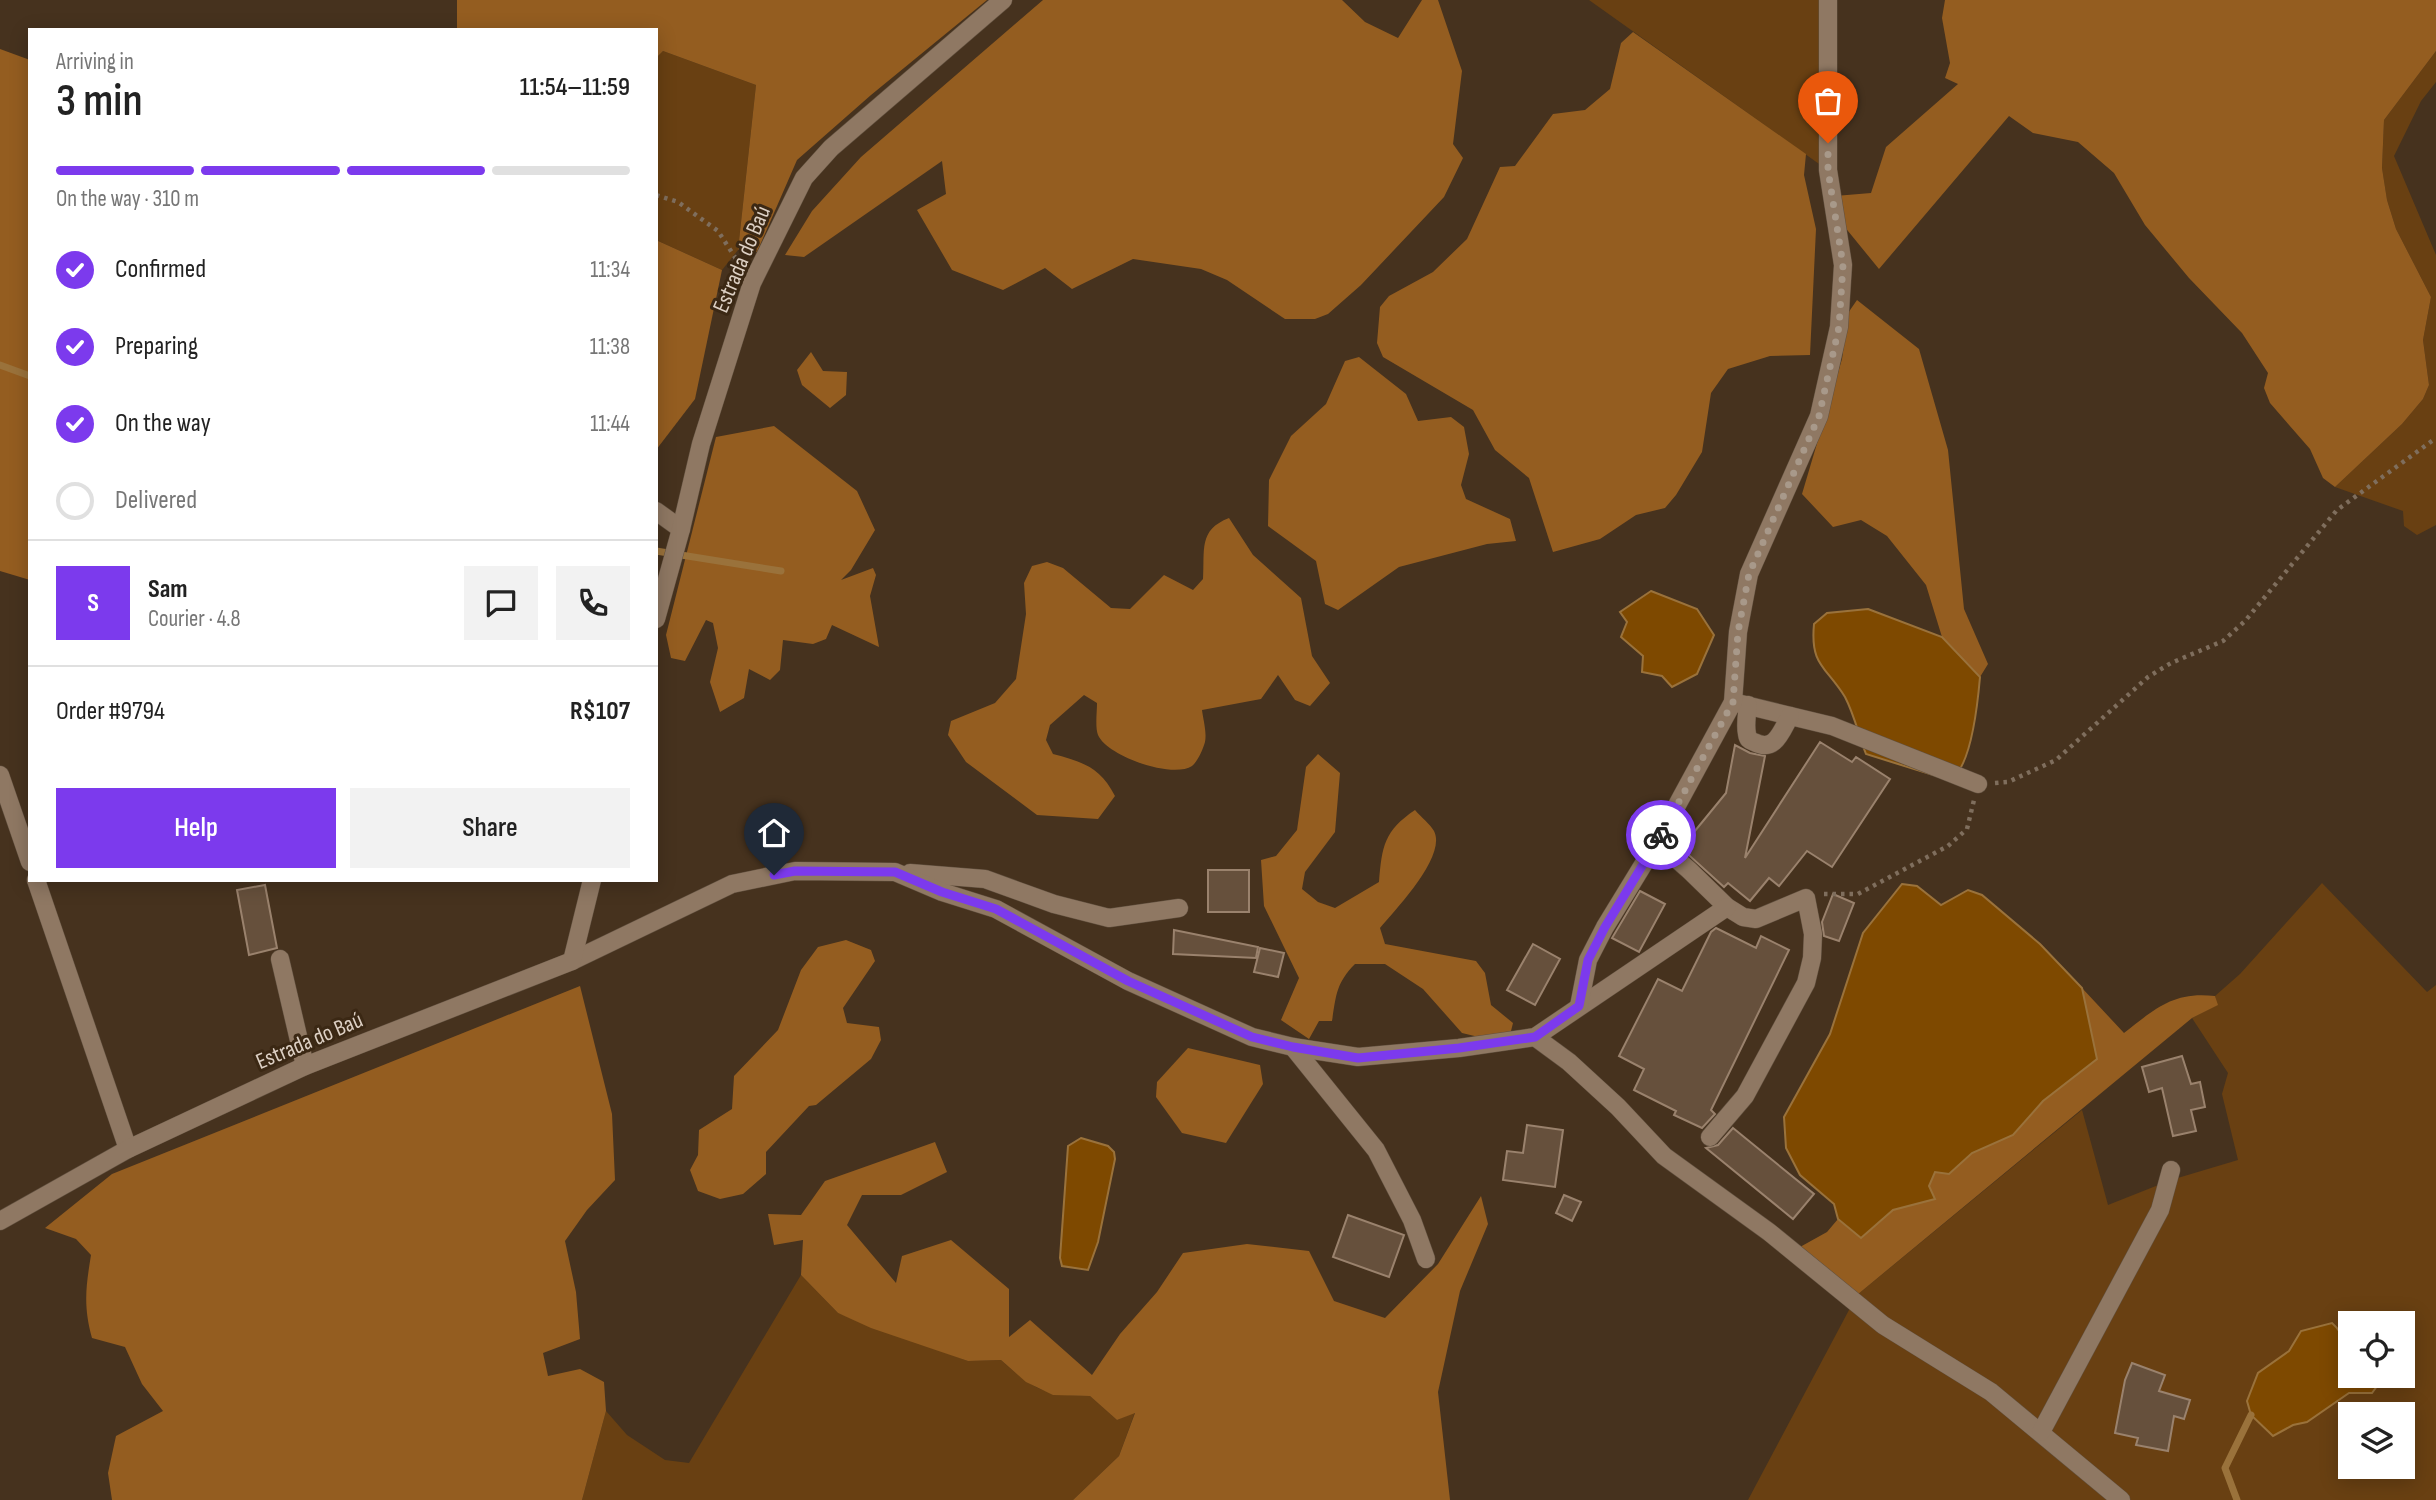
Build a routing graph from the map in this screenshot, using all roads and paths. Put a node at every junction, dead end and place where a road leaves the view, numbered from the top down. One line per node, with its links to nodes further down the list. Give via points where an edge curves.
1 (1003, 0): 4 (street, Estrada do Baú, via 831,148 804,178)
2 (1828, 0): 9 (street, via 1828,170 1843,265 1839,327 1819,416 1749,574 1738,632)
3 (658, 196): 4 (path, via 678,202 718,231)
4 (752, 283): 7 (street, Estrada do Baú, via 701,444)
5 (2436, 438): 12 (path, via 2337,510 2223,642 2148,677 2056,760 2008,782)
6 (658, 512): 7 (street)
7 (681, 529): 8 (street, Estrada do Baú)
8 (658, 612)
9 (1740, 704): 10 (street); 10 (street, via 1749,740 1759,744 1775,742); 13 (street)
10 (1790, 716): 12 (street, via 1832,726)
11 (0, 775): 14 (street)
12 (1978, 784): 18 (path, via 1967,829 1948,846 1858,894 1833,892)
13 (1657, 842): 19 (street); 23 (street, via 1588,960)
14 (28, 856)
15 (895, 872): 20 (street, Estrada do Baú, via 985,879 1109,918); 22 (street, Estrada do Baú, via 795,871 732,884); 25 (street, via 996,909 1128,981 1252,1037)
16 (37, 882): 28 (street)
17 (592, 882): 22 (street)
18 (1806, 898): 19 (street, via 1756,919); 27 (street, via 1813,933 1805,984 1745,1096)
19 (1727, 907): 23 (street)
20 (1179, 908)
21 (280, 959): 26 (street)
22 (572, 961): 26 (street, Estrada do Baú)
23 (1579, 1006): 24 (street)
24 (1535, 1037): 25 (street, via 1358,1058); 32 (street, via 1569,1062 1664,1156 1769,1232 1883,1325 1991,1392)
25 (1293, 1047): 31 (street, via 1376,1150 1412,1220)
26 (305, 1066): 28 (street, Estrada do Baú)
27 (1710, 1138)
28 (128, 1149): 30 (street, Estrada do Baú)
29 (2171, 1170): 32 (street, via 2160,1210)
30 (0, 1221)
31 (1426, 1259)
32 (2041, 1432): 33 (street)
33 (2121, 1500)

